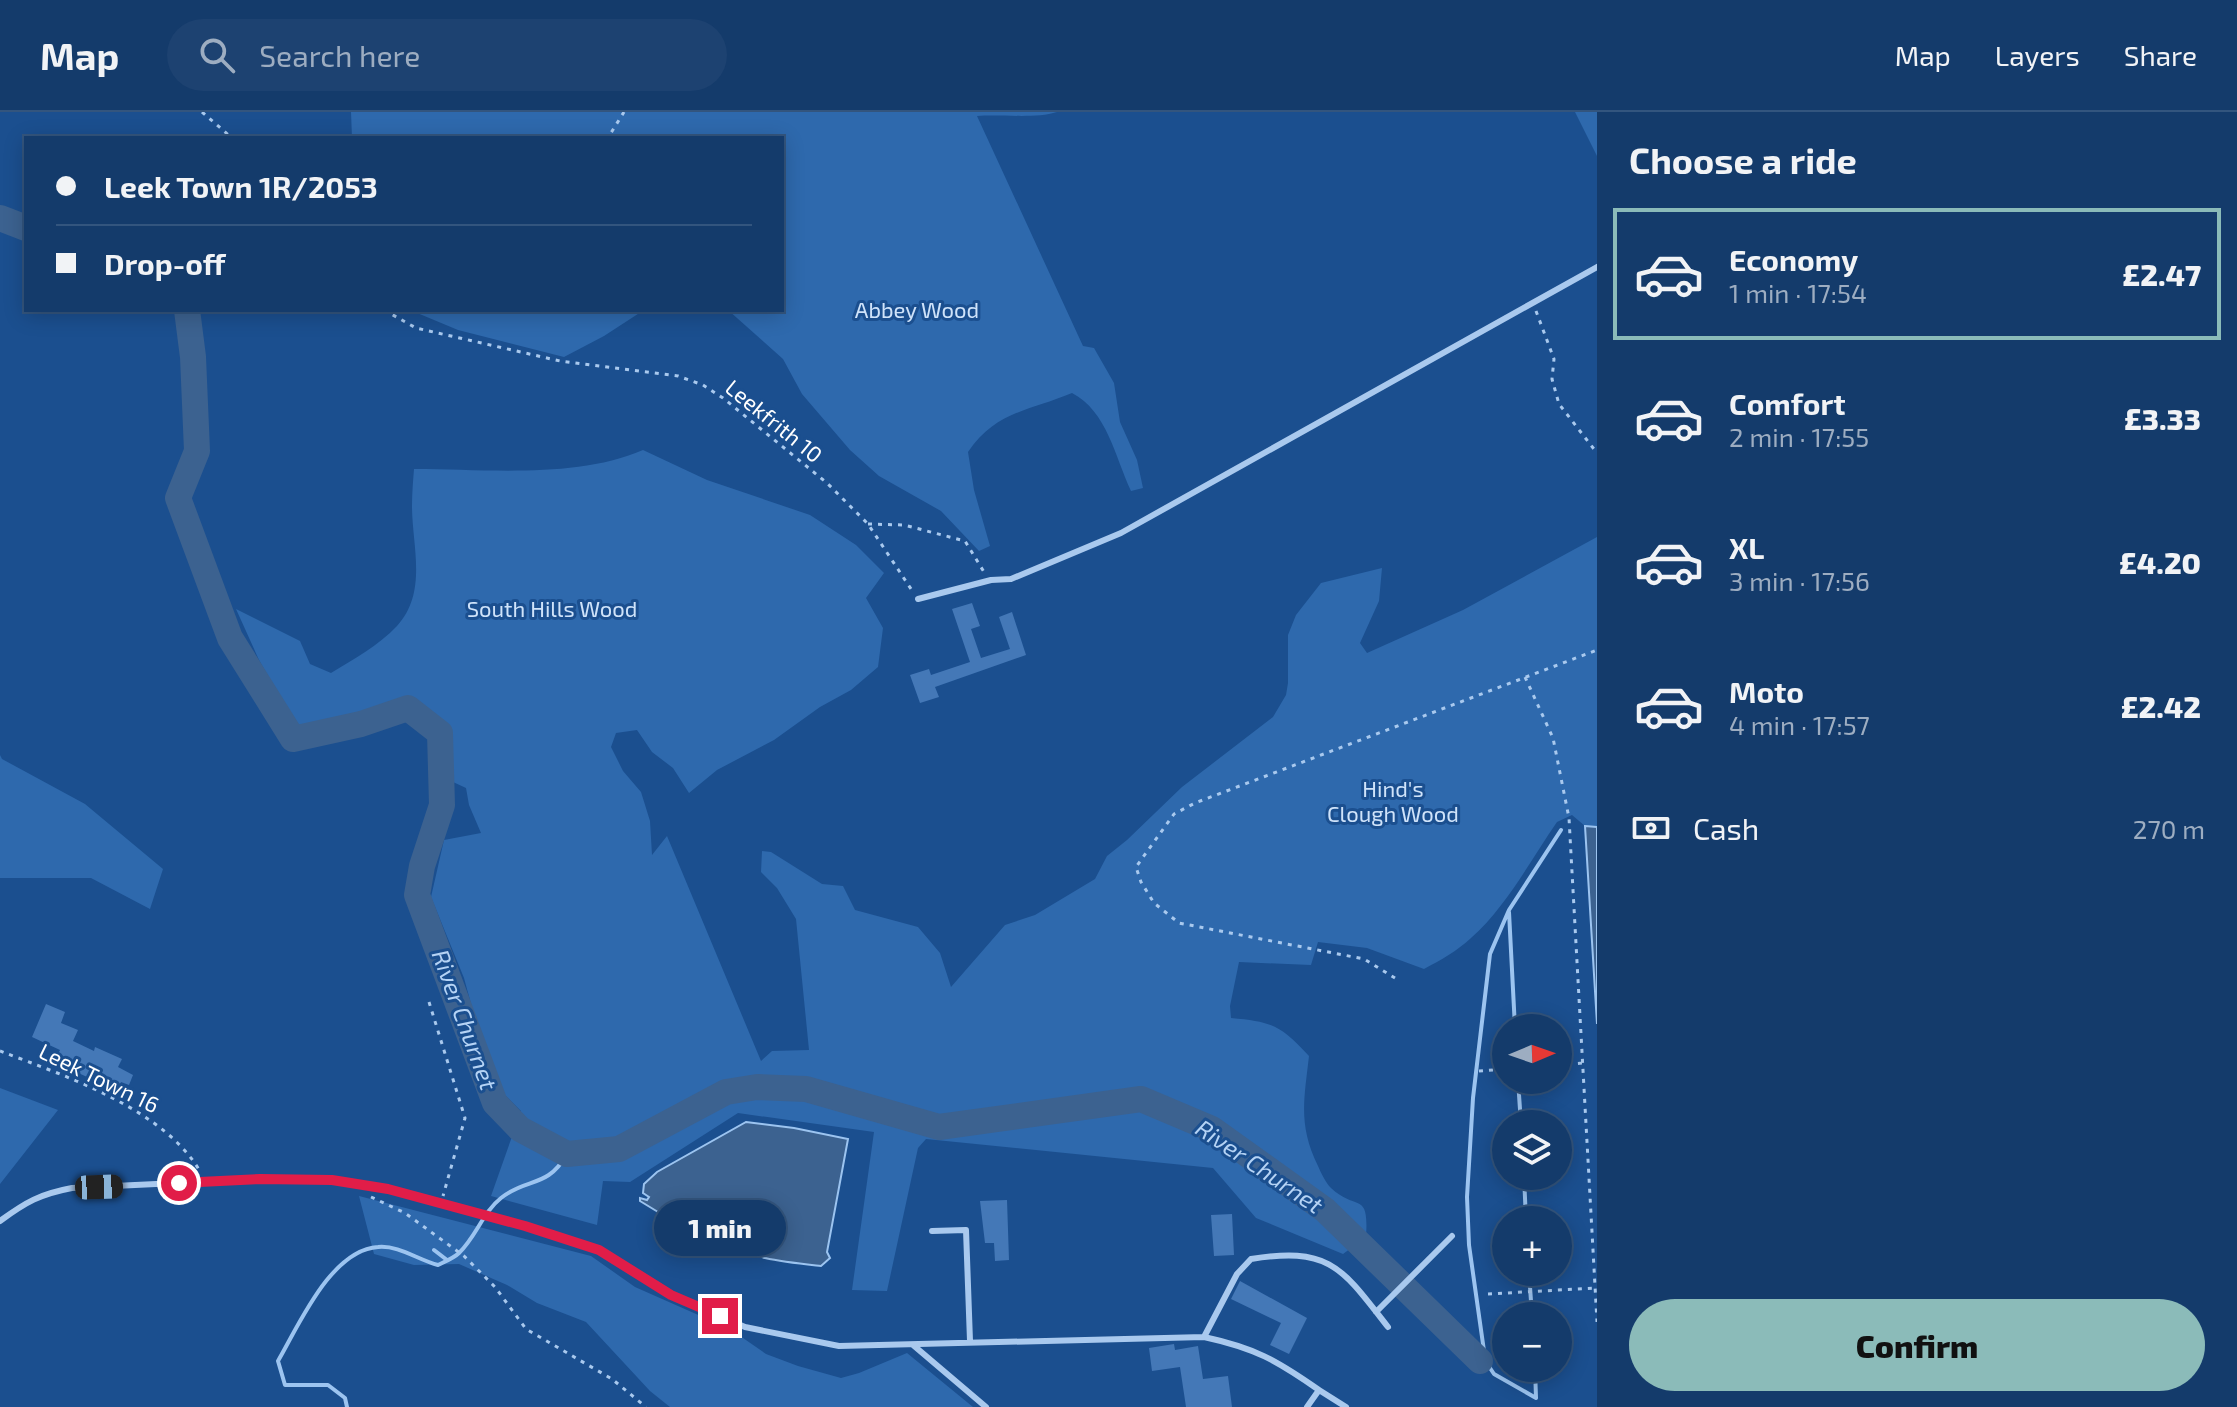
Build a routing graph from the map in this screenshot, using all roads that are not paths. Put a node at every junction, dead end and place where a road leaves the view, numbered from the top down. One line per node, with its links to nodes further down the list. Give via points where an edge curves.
1 (1597, 267): 2 (lane, via 1121,533 1011,579)
2 (918, 599)
3 (0, 1221): 10 (lane, via 45,1193 72,1188 332,1180 388,1189 599,1250 671,1295 745,1327 839,1346)
4 (932, 1231): 9 (lane, via 966,1230)
5 (1452, 1236): 6 (lane)
6 (1376, 1312): 7 (lane); 8 (lane, via 1334,1267 1303,1254 1273,1255 1251,1259 1237,1274)
7 (1388, 1327)
8 (1204, 1337): 9 (lane); 11 (lane, via 1241,1344 1276,1360)
9 (970, 1341): 10 (lane)
10 (913, 1345): 12 (lane)
11 (1319, 1390): 13 (lane); 14 (lane)
12 (986, 1407)
13 (1307, 1407)
14 (1346, 1407)

